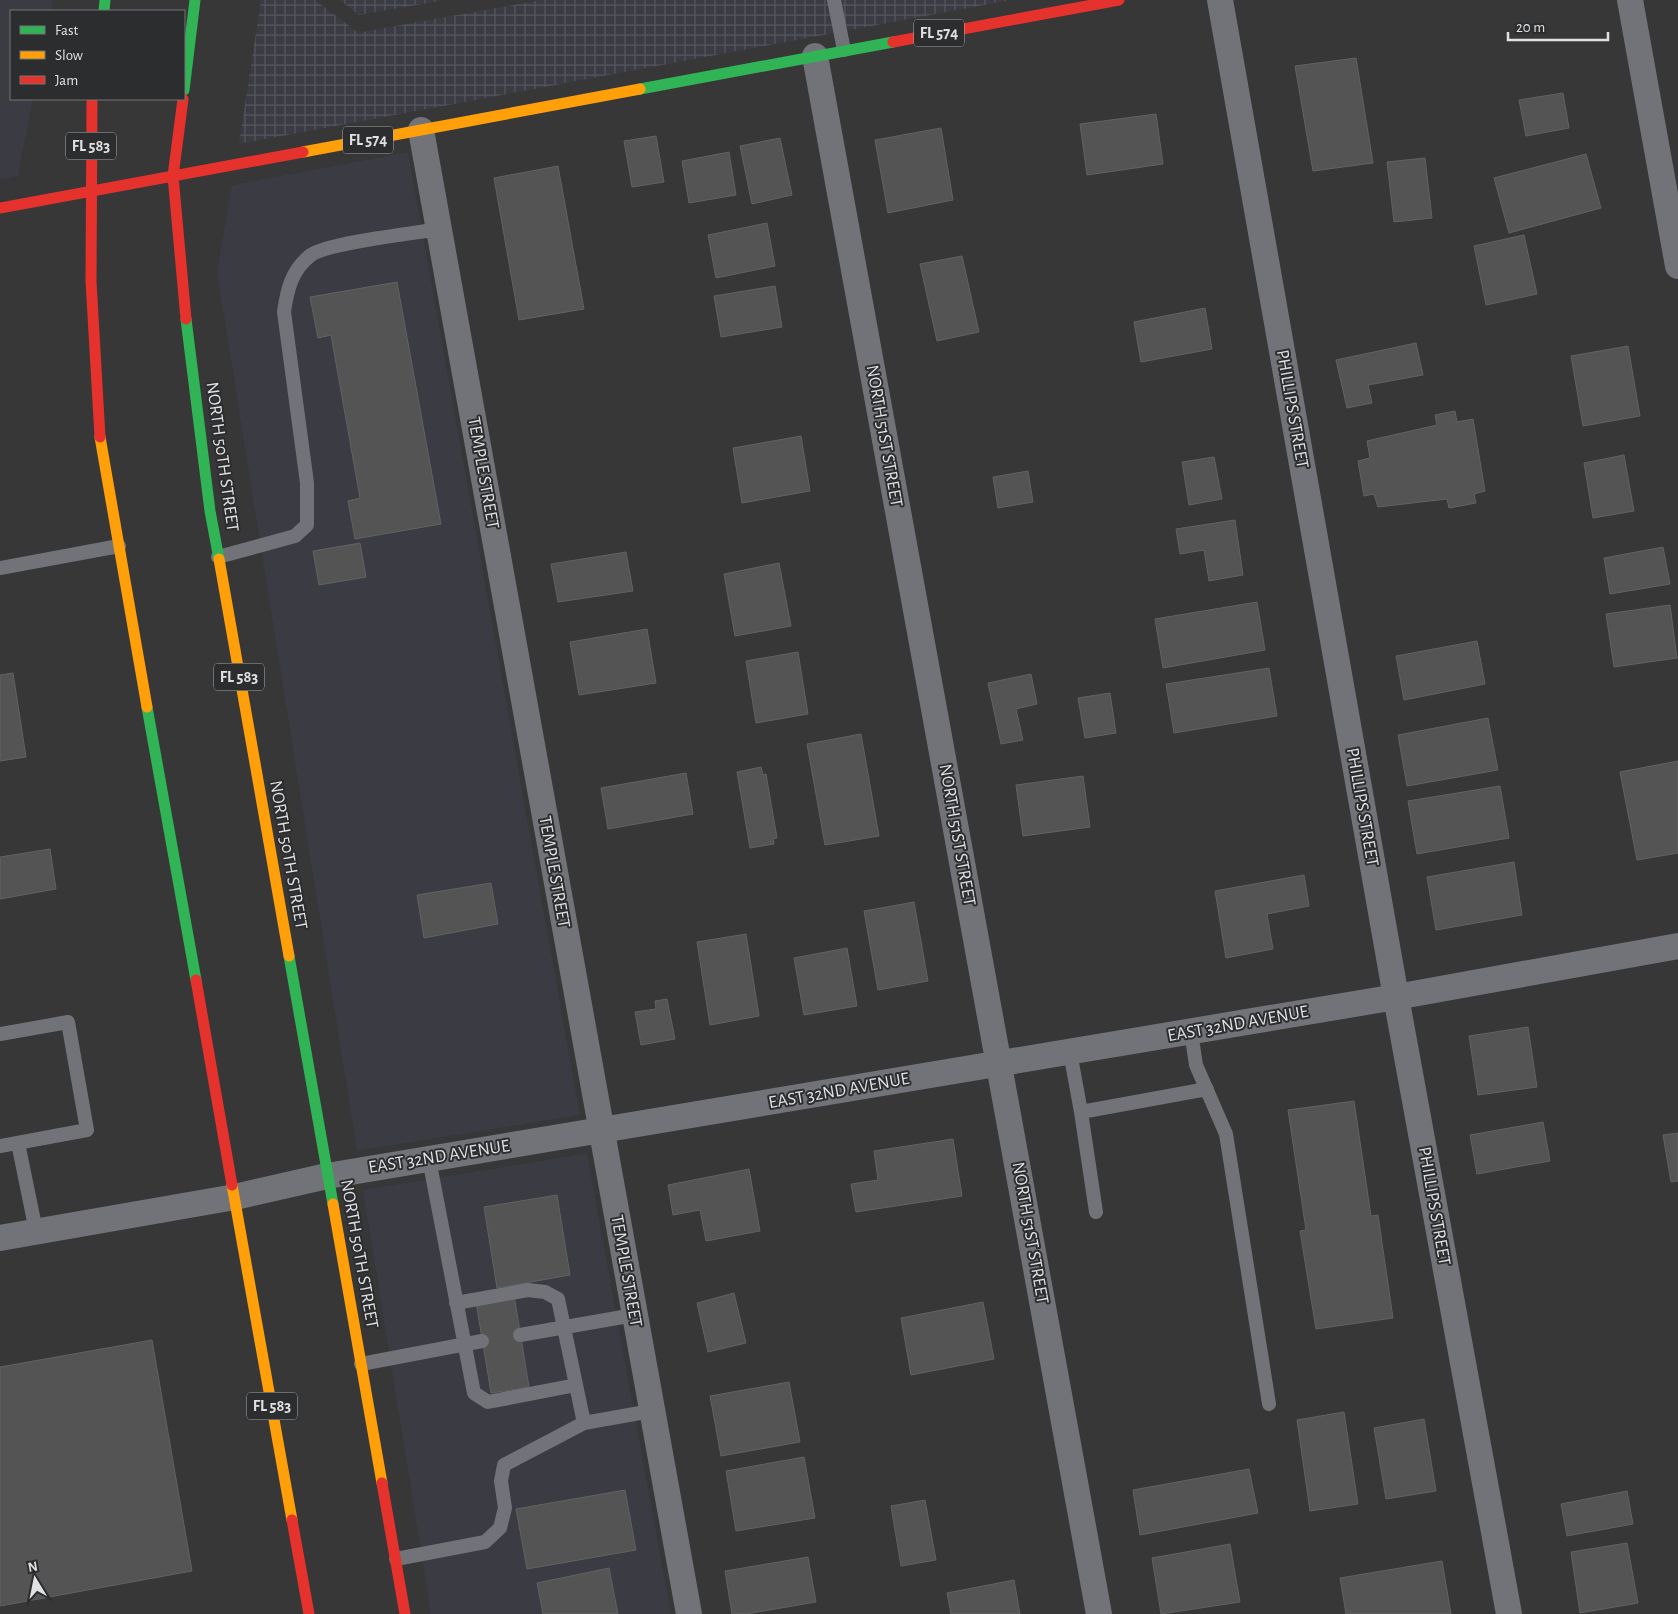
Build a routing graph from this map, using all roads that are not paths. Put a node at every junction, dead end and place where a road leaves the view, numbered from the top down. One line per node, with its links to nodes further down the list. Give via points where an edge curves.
1 (195, 0): 8 (main road)
2 (834, 0): 6 (lane)
3 (1119, 0): 6 (main road, FL 574)
4 (1220, 0): 21 (street, PHILLIPS STREET)
5 (1630, 0): 16 (street)
6 (844, 50): 7 (main road, FL 574)
7 (815, 56): 11 (main road, FL 574); 25 (street, NORTH 51ST STREET)
8 (185, 82)
9 (92, 100): 13 (main road, FL 583)
10 (183, 100): 12 (main road, NORTH 50TH STREET / FL 583)
11 (422, 130): 12 (main road, FL 574); 15 (street, TEMPLE STREET)
12 (173, 176): 13 (main road, FL 574); 18 (main road, NORTH 50TH STREET / FL 583, via 186,317)
13 (91, 192): 14 (main road, FL 574); 17 (main road, FL 583, via 91,281 100,442)
14 (0, 208)
15 (440, 229): 18 (lane, via 312,254 297,270 287,288 284,312 307,483 307,525 295,536); 28 (street, TEMPLE STREET)
16 (1678, 266)
17 (119, 546): 19 (lane); 33 (main road, FL 583)
18 (218, 557): 32 (main road, NORTH 50TH STREET / FL 583)
19 (0, 568)
20 (1678, 946): 21 (street, EAST 32ND AVENUE)
21 (1396, 997): 22 (street, EAST 32ND AVENUE); 53 (street, PHILLIPS STREET)
22 (1191, 1032): 24 (street, EAST 32ND AVENUE); 26 (lane, via 1196,1065)
23 (0, 1034): 29 (lane, via 68,1022 85,1121 86,1130)
24 (1070, 1052): 25 (street, EAST 32ND AVENUE); 27 (lane)
25 (999, 1064): 28 (street, EAST 32ND AVENUE); 52 (street, NORTH 51ST STREET)
26 (1207, 1090): 27 (lane); 45 (lane, via 1226,1134)
27 (1082, 1112): 34 (lane)
28 (600, 1131): 31 (street, EAST 32ND AVENUE); 38 (street, TEMPLE STREET)
29 (18, 1143): 30 (lane); 35 (lane)
30 (0, 1146)
31 (429, 1159): 32 (street, EAST 32ND AVENUE); 37 (lane)
32 (327, 1176): 33 (street, EAST 32ND AVENUE); 43 (main road, NORTH 50TH STREET / FL 583)
33 (235, 1197): 35 (street, EAST 32ND AVENUE); 49 (main road, FL 583)
34 (1096, 1212)
35 (36, 1232): 36 (street, EAST 32ND AVENUE)
36 (0, 1238)
37 (456, 1303): 39 (lane, via 528,1290 544,1292 558,1299); 42 (lane)
38 (634, 1315): 39 (lane); 46 (street, TEMPLE STREET)
39 (564, 1327): 40 (lane); 44 (lane)
40 (520, 1335)
41 (482, 1341): 42 (lane)
42 (464, 1344): 43 (lane); 44 (lane, via 474,1394 488,1402)
43 (361, 1364): 48 (main road, NORTH 50TH STREET / FL 583)
44 (576, 1385): 47 (lane)
45 (1269, 1404)
46 (651, 1411): 47 (lane); 51 (street, TEMPLE STREET)
47 (584, 1423): 48 (lane, via 504,1466 501,1481 505,1508 500,1528 485,1542)
48 (396, 1559): 50 (main road, NORTH 50TH STREET / FL 583)
49 (309, 1614)
50 (405, 1614)
51 (688, 1614)
52 (1099, 1614)
53 (1509, 1614)

